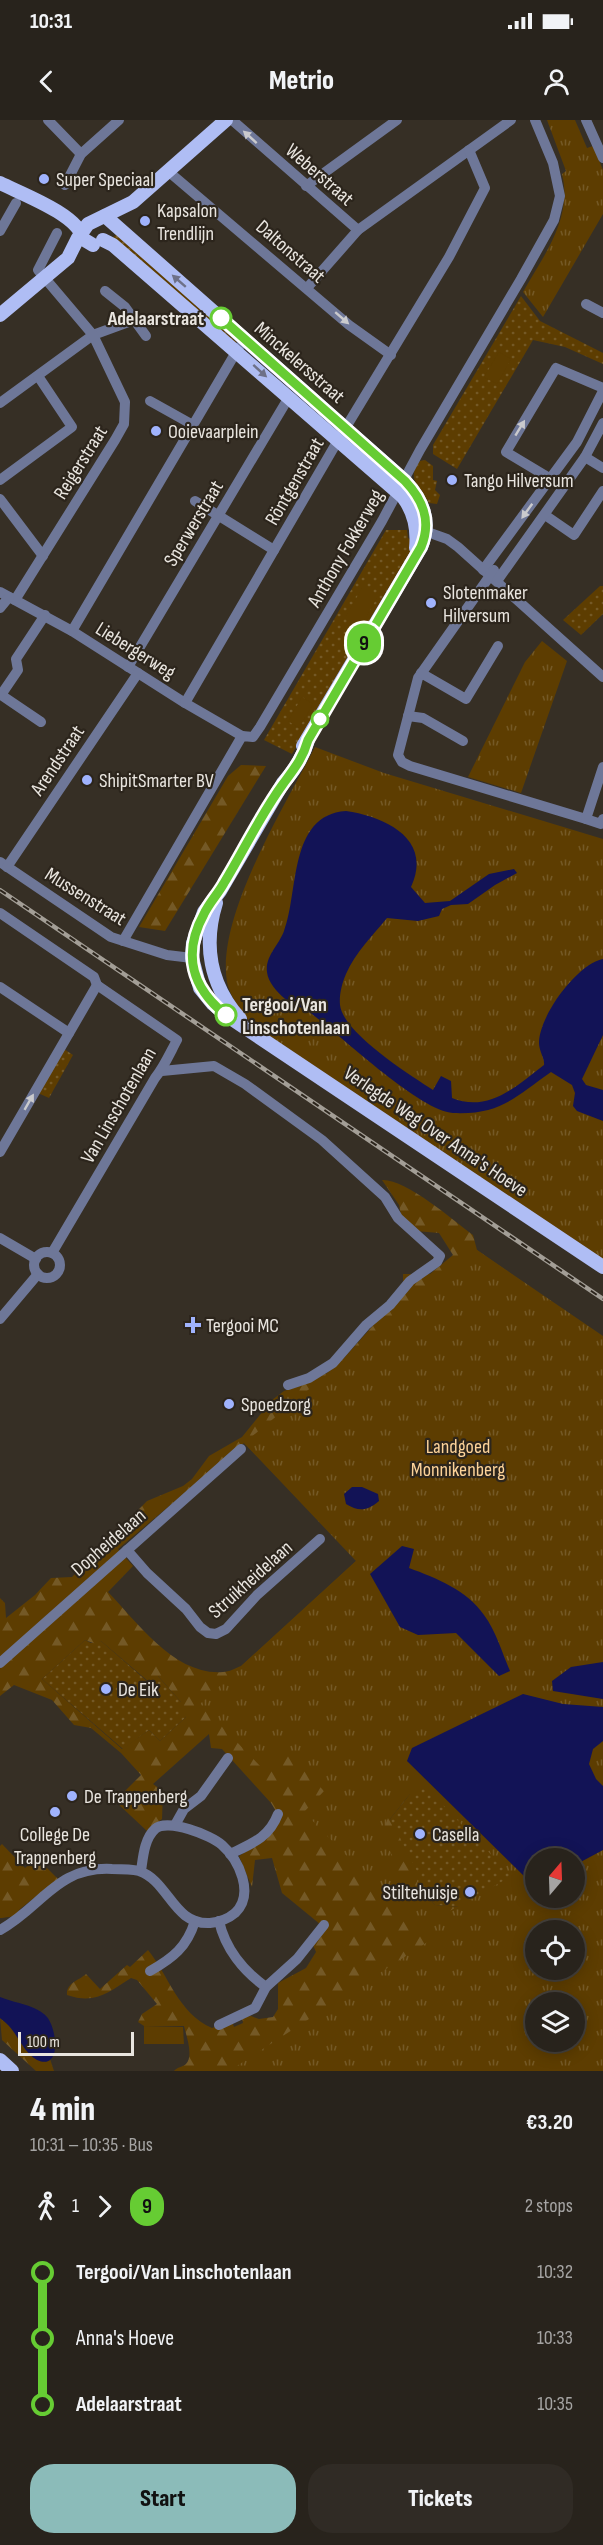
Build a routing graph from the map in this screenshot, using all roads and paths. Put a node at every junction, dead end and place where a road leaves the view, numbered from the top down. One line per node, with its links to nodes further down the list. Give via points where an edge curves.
1 (48, 120): 10 (street)
2 (119, 120): 10 (street)
3 (226, 120): 12 (main road)
4 (232, 120): 16 (street, Weberstraat, one-way to 4)
5 (397, 120): 16 (street)
6 (511, 120): 9 (street)
7 (535, 120): 52 (street, Anthony Fokkerweg, via 553,163 560,196 554,220)
8 (586, 120): 11 (street)
9 (470, 150): 21 (street); 37 (street, Röntgenstraat, via 485,188)
10 (81, 154): 15 (street)
11 (603, 158)
12 (169, 172): 17 (main road); 28 (street, Daltonstraat)
13 (0, 174): 19 (main road, Minckelersstraat, via 59,204)
14 (0, 183): 23 (main road, Minckelersstraat, via 63,216)
15 (65, 185)
16 (306, 186): 21 (street, Weberstraat)
17 (133, 202): 19 (main road); 20 (main road)
18 (16, 203): 22 (street)
19 (100, 218): 20 (main road, Minckelersstraat, via 111,219); 23 (main road)
20 (118, 228): 25 (main road); 36 (main road, Minckelersstraat, one-way to 20)
21 (358, 230): 28 (street)
22 (0, 231)
23 (82, 231): 25 (main road, Minckelersstraat, via 83,239); 26 (main road)
24 (57, 233): 27 (street, via 38,270)
25 (98, 243): 26 (main road); 36 (main road, Minckelersstraat, via 113,245)
26 (68, 258): 27 (main road)
27 (45, 279): 32 (main road); 34 (street, Reigerstraat)
28 (307, 288): 37 (street, Daltonstraat, one-way to 37)
29 (105, 291): 33 (street)
30 (586, 304): 31 (street)
31 (603, 313)
32 (0, 315)
33 (134, 320): 34 (street); 35 (street)
34 (93, 335): 38 (street); 60 (street, Reigerstraat, via 125,402 126,417)
35 (146, 336)
36 (241, 345): 40 (main road, Minckelersstraat, one-way to 40); 44 (street); 45 (main road, Minckelersstraat)
37 (391, 355): 45 (street, Röntgenstraat)
38 (38, 376): 42 (street); 51 (street, via 72,427)
39 (603, 389): 47 (street); 50 (street, one-way to 39, via 506,452 556,368)
40 (289, 397): 46 (main road, Minckelersstraat); 57 (street, Sperwerstraat)
41 (150, 401): 44 (street)
42 (0, 403)
43 (603, 423): 48 (street)
44 (193, 425): 65 (street)
45 (346, 428): 46 (street, Röntgenstraat); 52 (main road, Minckelersstraat)
46 (339, 440): 52 (main road, Minckelersstraat); 59 (street, Röntgenstraat)
47 (577, 442): 48 (street); 50 (street)
48 (587, 453): 49 (street); 56 (street)
49 (603, 468)
50 (550, 479): 61 (street, one-way to 61)
51 (0, 480)
52 (401, 486): 58 (main road, Minckelersstraat); 74 (street, Anthony Fokkerweg, via 260,727 253,737)
53 (603, 492): 56 (street, via 574,535)
54 (0, 499): 60 (street)
55 (195, 501): 57 (street)
56 (545, 514): 61 (street)
57 (218, 515): 59 (street); 68 (street, Sperwerstraat)
58 (423, 528): 61 (street, via 444,531); 80 (main road, Verlegde Weg Over Anna's Hoeve, via 415,555 308,740 293,758 283,783)
59 (274, 550): 71 (street, Röntgenstraat)
60 (43, 556): 62 (street, Reigerstraat)
61 (492, 573): 67 (street); 69 (street); 70 (street)
62 (8, 596): 63 (street); 64 (street, Liebergerweg)
63 (0, 608)
64 (45, 615): 65 (street, Liebergerweg); 73 (street, via 16,659 18,670 1,695)
65 (72, 631): 68 (street, Liebergerweg)
66 (498, 646): 69 (street, via 466,699)
67 (603, 668)
68 (133, 670): 71 (street, Liebergerweg); 79 (street, Arendstraat)
69 (422, 673): 72 (street)
70 (603, 676)
71 (185, 703): 74 (street, Liebergerweg)
72 (408, 716): 75 (street, via 423,718); 77 (street, via 398,755 402,762)
73 (41, 722)
74 (242, 736): 82 (street, Anthony Fokkerweg)
75 (463, 741)
76 (603, 767): 77 (street)
77 (586, 819): 78 (street, via 601,824)
78 (603, 819)
79 (3, 865): 82 (street, Mussenstraat, via 111,937)
80 (220, 891): 83 (main road, Verlegde Weg Over Anna's Hoeve, via 204,912); 84 (main road, Verlegde Weg Over Anna's Hoeve)
81 (0, 913): 87 (street, via 94,977)
82 (123, 941): 85 (street, Mussenstraat)
83 (193, 943): 84 (main road, via 200,939); 85 (main road, Verlegde Weg Over Anna's Hoeve)
84 (208, 944): 86 (main road, Verlegde Weg Over Anna's Hoeve)
85 (193, 964): 86 (main road, via 200,975 206,976); 89 (main road, Verlegde Weg Over Anna's Hoeve, via 200,988 213,1004)
86 (212, 969): 89 (main road, Verlegde Weg Over Anna's Hoeve, via 223,997)
87 (97, 985): 90 (street); 91 (street, Van Linschotenlaan, via 176,1038)
88 (0, 987): 90 (street)
89 (247, 1027): 96 (main road, Verlegde Weg Over Anna's Hoeve)
90 (69, 1033): 92 (street, one-way to 90)
91 (162, 1071): 94 (street, Van Linschotenlaan); 99 (street, via 214,1066 245,1084 322,1140 385,1197 398,1218 440,1256 410,1281 333,1363)
92 (0, 1152)
93 (0, 1238): 95 (street)
94 (52, 1253): 95 (street, via 42,1253); 97 (street, via 59,1263 58,1271 49,1277)
95 (36, 1259): 97 (street, via 34,1267)
96 (603, 1267)
97 (38, 1274): 98 (street)
98 (0, 1319)
99 (288, 1385)
100 (241, 1449): 102 (street, Dopheidelaan)
101 (320, 1539): 102 (street, Struikheidelaan, via 257,1594 226,1629 216,1634 200,1627)
102 (127, 1550): 103 (street, Dopheidelaan)
103 (0, 1663)
104 (228, 1758): 106 (street)
105 (278, 1814): 107 (street, via 261,1839)
106 (175, 1825): 107 (street, via 214,1840); 108 (street, via 160,1825 152,1832)
107 (230, 1854): 110 (street, via 243,1879 244,1896 235,1913)
108 (141, 1872): 109 (street, via 178,1910); 112 (street, via 106,1869 71,1875)
109 (195, 1921): 110 (street); 113 (street, via 177,1954)
110 (219, 1921): 114 (street, via 232,1953)
111 (324, 1925): 114 (street, via 297,1959)
112 (0, 1930)
113 (150, 1971)
114 (266, 1987): 115 (street, via 255,2008)
115 (219, 2025)
116 (0, 2060): 117 (main road)
117 (12, 2071)

